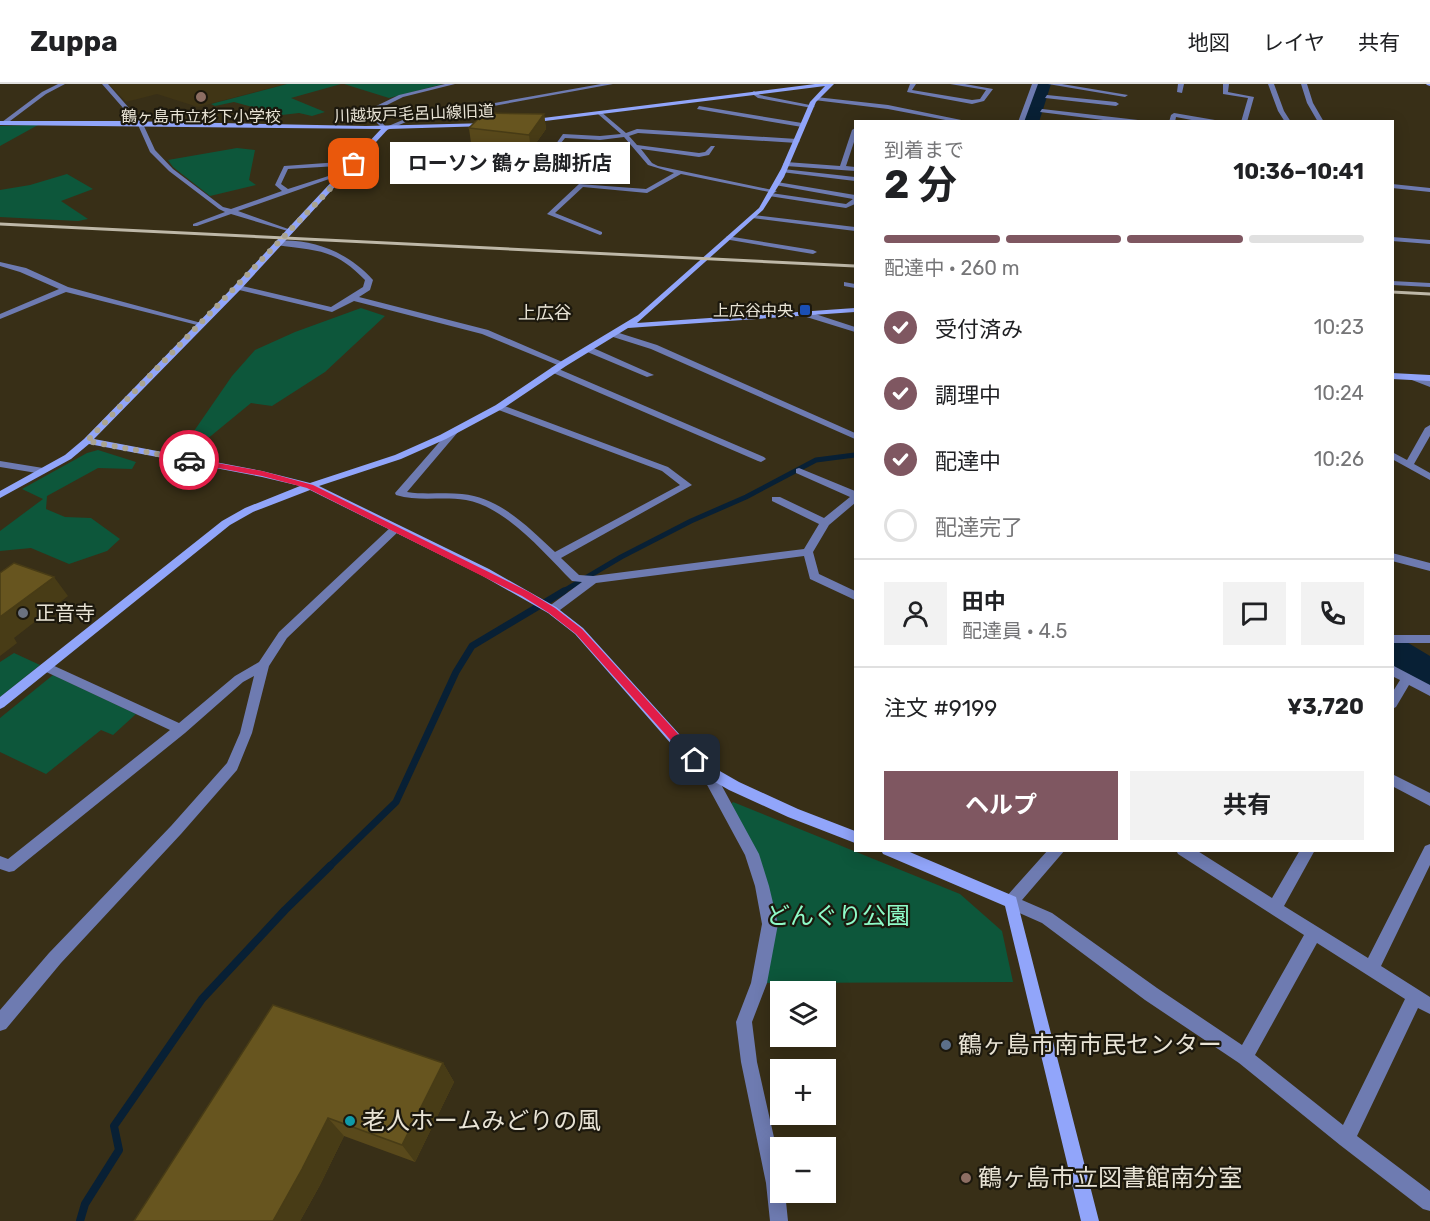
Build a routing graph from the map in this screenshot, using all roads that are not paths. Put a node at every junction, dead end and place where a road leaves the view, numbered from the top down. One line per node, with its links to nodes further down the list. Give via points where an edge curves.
1 (62, 84): 40 (street)
2 (105, 84): 42 (street)
3 (452, 84): 44 (street, via 401,96 372,110)
4 (610, 84): 44 (street, via 405,120)
5 (829, 84): 17 (street); 22 (street)
6 (913, 84): 19 (street, via 909,91)
7 (952, 84): 19 (street); 21 (street, via 990,89 982,100)
8 (1035, 84): 31 (street)
9 (1051, 84): 15 (street); 20 (street)
10 (1116, 84): 15 (street)
11 (1181, 84): 16 (street)
12 (1226, 84): 36 (street, via 1225,93 1251,97)
13 (1271, 84): 37 (street)
14 (1304, 84): 38 (street)
15 (1111, 92): 18 (street)
16 (1180, 92)
17 (754, 93): 22 (street); 26 (street)
18 (1125, 95)
19 (945, 96): 21 (street)
20 (1047, 97): 23 (street); 25 (street)
21 (964, 100): 28 (street)
22 (814, 103): 27 (street); 43 (street)
23 (1116, 104)
24 (699, 108): 43 (street)
25 (1042, 111): 32 (street); 33 (street)
26 (600, 113): 39 (street); 46 (street)
27 (933, 114): 28 (street); 29 (street)
28 (947, 116): 30 (street)
29 (930, 120)
30 (961, 120)
31 (1022, 120)
32 (1039, 120)
33 (1121, 120)
34 (1173, 120): 35 (street, via 1174,115)
35 (1203, 120)
36 (1245, 120)
37 (1287, 120)
38 (1320, 120)
39 (526, 121)
40 (2, 123): 42 (street, 川越坂戸毛呂山線旧道)
41 (491, 124): 44 (street, 川越坂戸毛呂山線旧道)
42 (141, 125): 44 (street, 川越坂戸毛呂山線旧道); 65 (street, via 152,151 171,170)
43 (802, 125): 47 (street)
44 (385, 129): 51 (street)
45 (854, 133): 53 (street)
46 (626, 136): 47 (street, via 637,131); 48 (street, via 563,136); 49 (street)
47 (797, 141): 52 (street)
48 (555, 147)
49 (637, 147): 50 (street, via 699,155 707,154); 57 (street, via 650,164)
50 (713, 147)
51 (354, 164): 56 (street); 62 (street, via 286,167 278,185)
52 (786, 164): 53 (street); 55 (street)
53 (842, 168): 54 (street)
54 (854, 169)
55 (783, 171): 58 (street); 60 (street)
56 (346, 172): 62 (street); 69 (street)
57 (680, 172): 60 (street); 70 (street, via 647,191 581,186 550,214)
58 (854, 179)
59 (1394, 186): 61 (street)
60 (774, 190): 63 (street); 64 (street, via 846,206); 66 (street)
61 (1430, 190)
62 (287, 191): 65 (street)
63 (854, 198)
64 (854, 200)
65 (231, 212): 67 (street); 69 (street)
66 (754, 217): 68 (street); 71 (street)
67 (195, 225)
68 (854, 230)
69 (290, 231): 73 (street)
70 (600, 233)
71 (730, 238): 75 (street); 86 (street)
72 (1394, 239): 74 (street)
73 (279, 243): 79 (street); 81 (street, via 315,245 344,259 369,280 367,288)
74 (1430, 243)
75 (813, 252)
76 (0, 264): 80 (street)
77 (1394, 283): 78 (street)
78 (1430, 285)
79 (238, 286): 81 (street, via 332,309); 85 (street)
80 (65, 289): 84 (street); 85 (street)
81 (352, 298): 90 (street, via 485,332)
82 (853, 308): 83 (street)
83 (803, 313): 86 (street); 87 (street)
84 (0, 317)
85 (201, 324): 101 (street)
86 (627, 326): 88 (street)
87 (854, 330)
88 (613, 334): 89 (street); 100 (street, via 654,347)
89 (588, 349): 90 (street); 92 (street)
90 (563, 364): 91 (street)
91 (554, 370): 97 (street); 103 (street)
92 (650, 375)
93 (1394, 376): 94 (street)
94 (1415, 378): 95 (street); 96 (street)
95 (1430, 378)
96 (1430, 384)
97 (499, 407): 99 (street); 118 (street, via 665,469 687,485)
98 (1430, 428): 105 (street)
99 (453, 432): 110 (street, via 390,460); 118 (street, via 400,493 470,498 486,503 514,521)
100 (854, 436)
101 (87, 441): 107 (street); 110 (street)
102 (1394, 456): 105 (street)
103 (761, 459)
104 (0, 464): 107 (street)
105 (1409, 465): 109 (street)
106 (1394, 467): 109 (street)
107 (43, 471): 111 (street)
108 (799, 471): 112 (street)
109 (1430, 478)
110 (310, 486): 116 (street); 127 (street, via 226,522)
111 (0, 495)
112 (854, 497)
113 (854, 498): 115 (street)
114 (776, 499): 115 (street)
115 (825, 523): 117 (street)
116 (396, 528): 123 (street); 126 (street, via 283,635)
117 (808, 552): 121 (street); 122 (street, via 814,576)
118 (554, 557): 121 (street, via 576,578)
119 (1394, 558): 120 (street)
120 (1430, 567)
121 (593, 580): 123 (street)
122 (854, 596)
123 (552, 610): 134 (street, via 579,632)
124 (1394, 638): 125 (street)
125 (1430, 639)
126 (263, 665): 133 (street, via 239,679); 150 (street, via 246,733 232,766)
127 (46, 667): 132 (street); 133 (street)
128 (1394, 671): 129 (street)
129 (1407, 678): 130 (street); 131 (street)
130 (1430, 691)
131 (1394, 701)
132 (0, 704)
133 (180, 729): 143 (street, via 9,866)
134 (706, 770): 137 (street, via 793,813); 154 (street, via 752,854 770,924 759,983 744,1022)
135 (1394, 781): 136 (street)
136 (1430, 800)
137 (854, 837)
138 (1430, 850): 147 (street)
139 (893, 852): 144 (street)
140 (1056, 852): 144 (street)
141 (1188, 852): 145 (street)
142 (1307, 852): 145 (street)
143 (0, 862)
144 (1011, 902): 151 (street, via 1047,918); 155 (street)
145 (1275, 908): 146 (street)
146 (1314, 933): 147 (street); 151 (street)
147 (1371, 969): 148 (street)
148 (1415, 996): 149 (street); 152 (street)
149 (1430, 1006)
150 (0, 1023)
151 (1245, 1056): 152 (street)
152 (1346, 1139): 153 (street)
153 (1430, 1202)
154 (779, 1221)
155 (1090, 1221)

